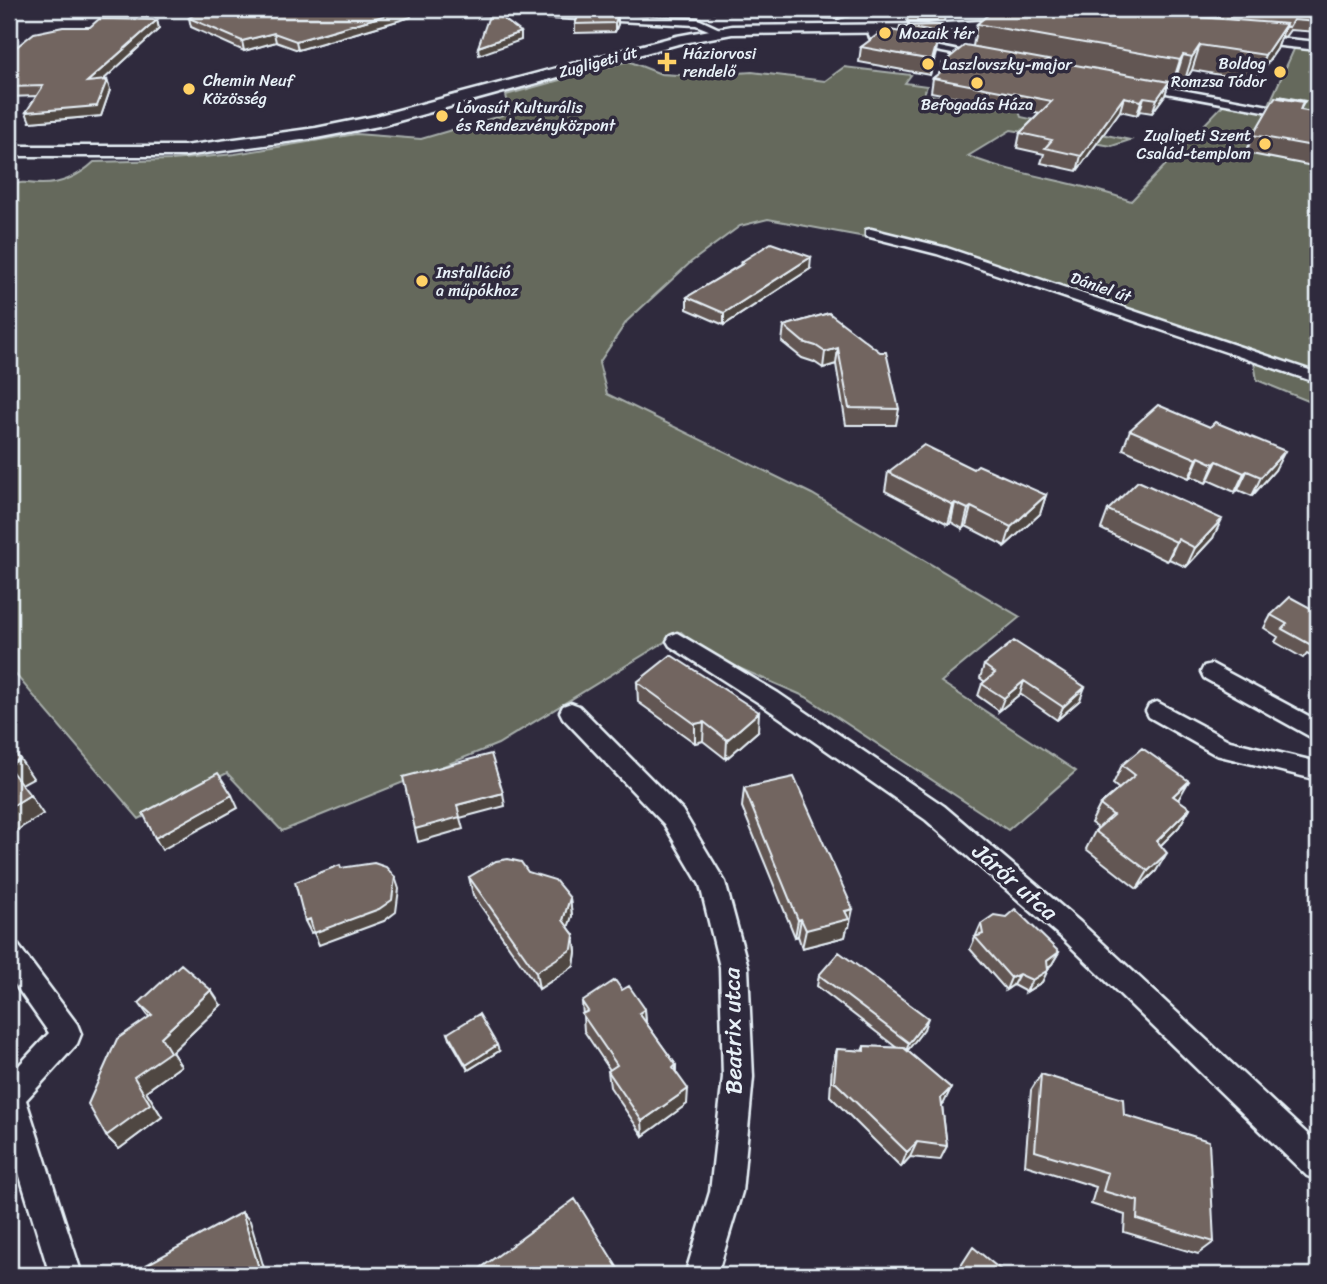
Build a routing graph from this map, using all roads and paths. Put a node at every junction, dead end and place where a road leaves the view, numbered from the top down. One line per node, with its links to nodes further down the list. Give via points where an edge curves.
1 (443, 9): 4 (street, via 698,22)
2 (1033, 23): 3 (street, Zugligeti út)
3 (869, 28): 4 (street, Zugligeti út); 7 (street, via 873,36)
4 (721, 32): 10 (street, Zugligeti út, via 316,133 136,153)
5 (1229, 38): 6 (street)
6 (1318, 46)
7 (991, 58)
8 (1123, 82): 9 (street)
9 (1318, 118)
10 (9, 151)
11 (871, 233): 12 (street, Dániel út, via 942,251)
12 (1318, 378)
13 (677, 641): 21 (street, Járőr utca, via 770,699 934,813 1071,930)
14 (1212, 672): 17 (street)
15 (1157, 711): 18 (street, via 1224,748)
16 (571, 712): 23 (street, Beatrix utca, via 673,817 712,882 734,967 738,1077 726,1192)
17 (1318, 732)
18 (1318, 771)
19 (9, 954): 20 (street, via 67,1034)
20 (9, 1097): 22 (street)
21 (1318, 1165)
22 (66, 1275)
23 (701, 1275)

